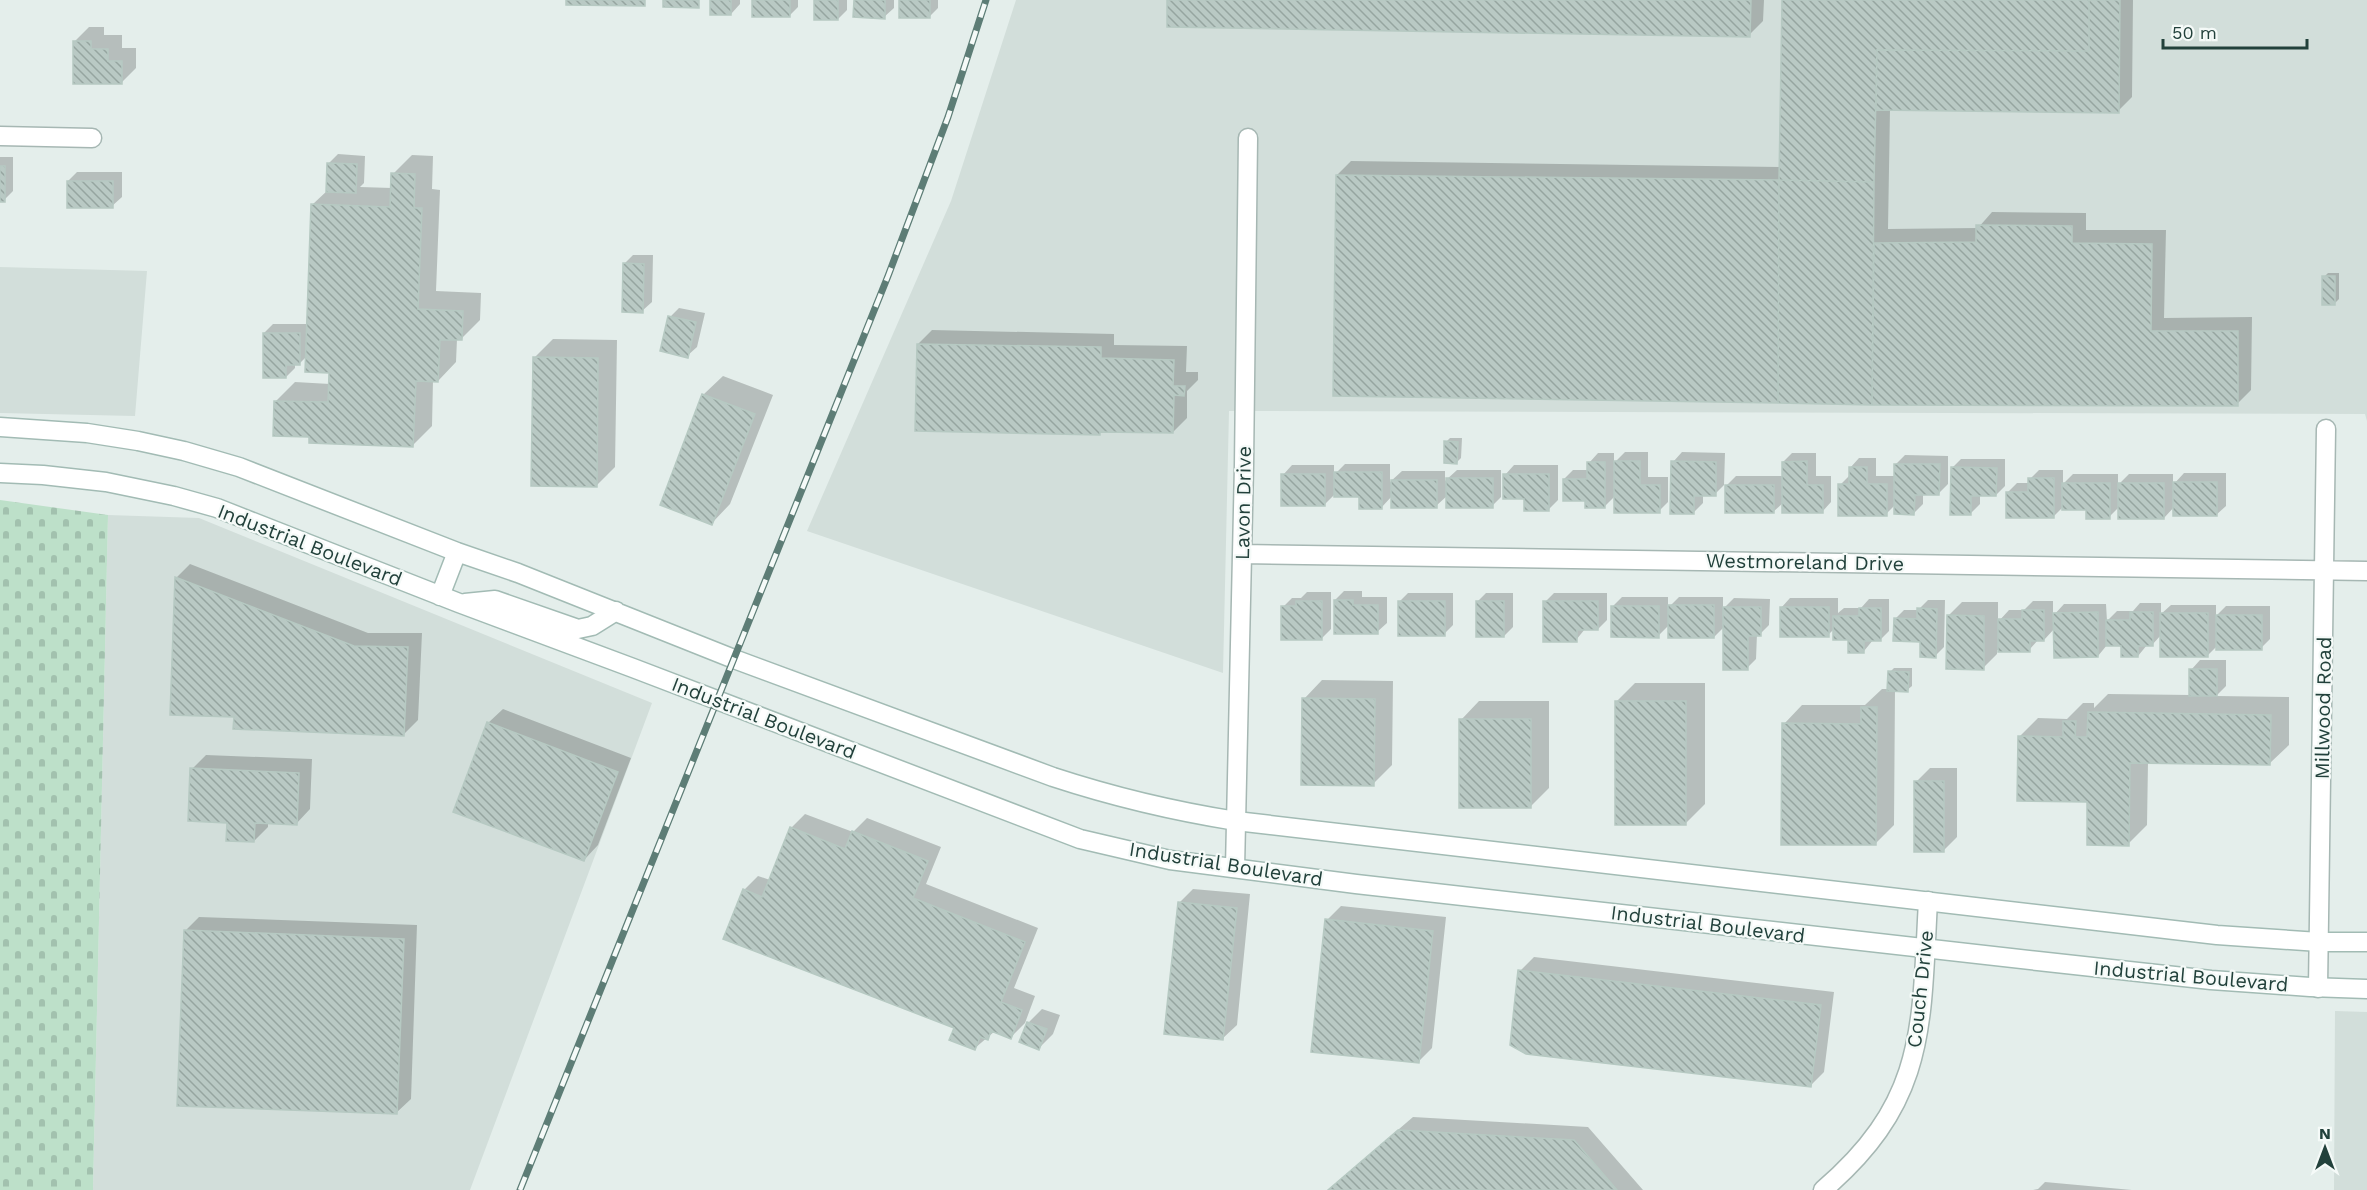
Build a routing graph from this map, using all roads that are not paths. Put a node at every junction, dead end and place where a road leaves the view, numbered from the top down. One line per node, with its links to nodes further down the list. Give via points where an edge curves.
1 (0, 136): 2 (main road)
2 (92, 138)
3 (1248, 138): 8 (main road, Lavon Drive)
4 (0, 427): 7 (main road, via 105,436 184,451 279,482)
5 (2326, 429): 9 (main road, Millwood Road)
6 (0, 473): 11 (main road, Industrial Boulevard, via 73,478 174,496 244,518)
7 (458, 552): 11 (main road); 13 (main road)
8 (1242, 554): 9 (main road, Westmoreland Drive); 14 (main road, Lavon Drive)
9 (2325, 569): 10 (main road, Westmoreland Drive); 17 (main road, Millwood Road)
10 (2367, 571)
11 (440, 596): 12 (main road, Industrial Boulevard)
12 (459, 603): 13 (main road, via 495,600 584,629); 15 (main road, Industrial Boulevard, via 1080,839 1170,860)
13 (616, 611): 14 (main road, via 735,659 1106,795)
14 (1236, 821): 15 (main road, Lavon Drive); 16 (main road)
15 (1235, 868): 19 (main road, Industrial Boulevard)
16 (1928, 901): 17 (main road, via 2217,935); 19 (main road, Couch Drive)
17 (2319, 942): 18 (main road); 20 (main road, Millwood Road)
18 (2367, 942)
19 (1925, 949): 20 (main road, Industrial Boulevard); 22 (main road, Couch Drive, via 1915,1052 1903,1090 1875,1137)
20 (2318, 988): 21 (main road, Industrial Boulevard)
21 (2367, 988)
22 (1823, 1190)

